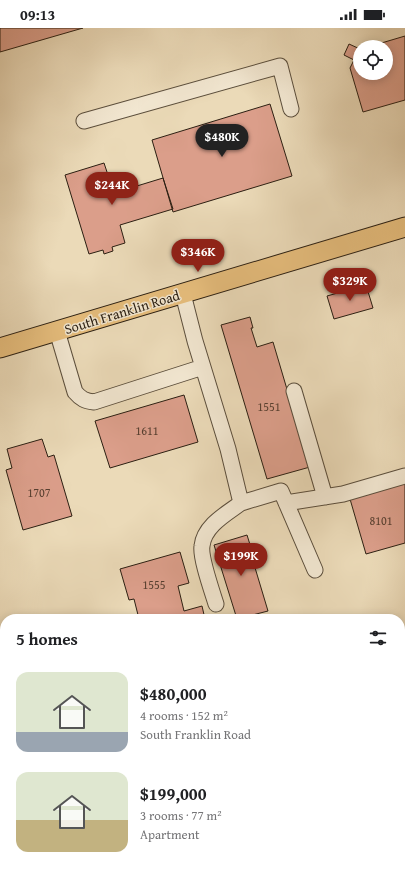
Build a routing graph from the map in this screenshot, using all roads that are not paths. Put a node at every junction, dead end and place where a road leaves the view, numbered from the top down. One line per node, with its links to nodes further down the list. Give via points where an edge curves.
1 (291, 109): 2 (lane, via 280,66)
2 (84, 121)
3 (405, 227): 4 (main road, South Franklin Road)
4 (183, 294): 5 (main road, South Franklin Road); 7 (lane)
5 (57, 331): 6 (main road, South Franklin Road); 7 (lane, via 75,392 86,401 94,402)
6 (0, 348)
7 (203, 367): 11 (lane, via 228,449)
8 (294, 391): 10 (lane)
9 (405, 476): 10 (lane)
10 (325, 497): 12 (lane)
11 (241, 503): 12 (lane, via 281,491); 14 (lane, via 215,523 207,532 202,544)
12 (286, 503): 13 (lane)
13 (315, 570)
14 (216, 604)

